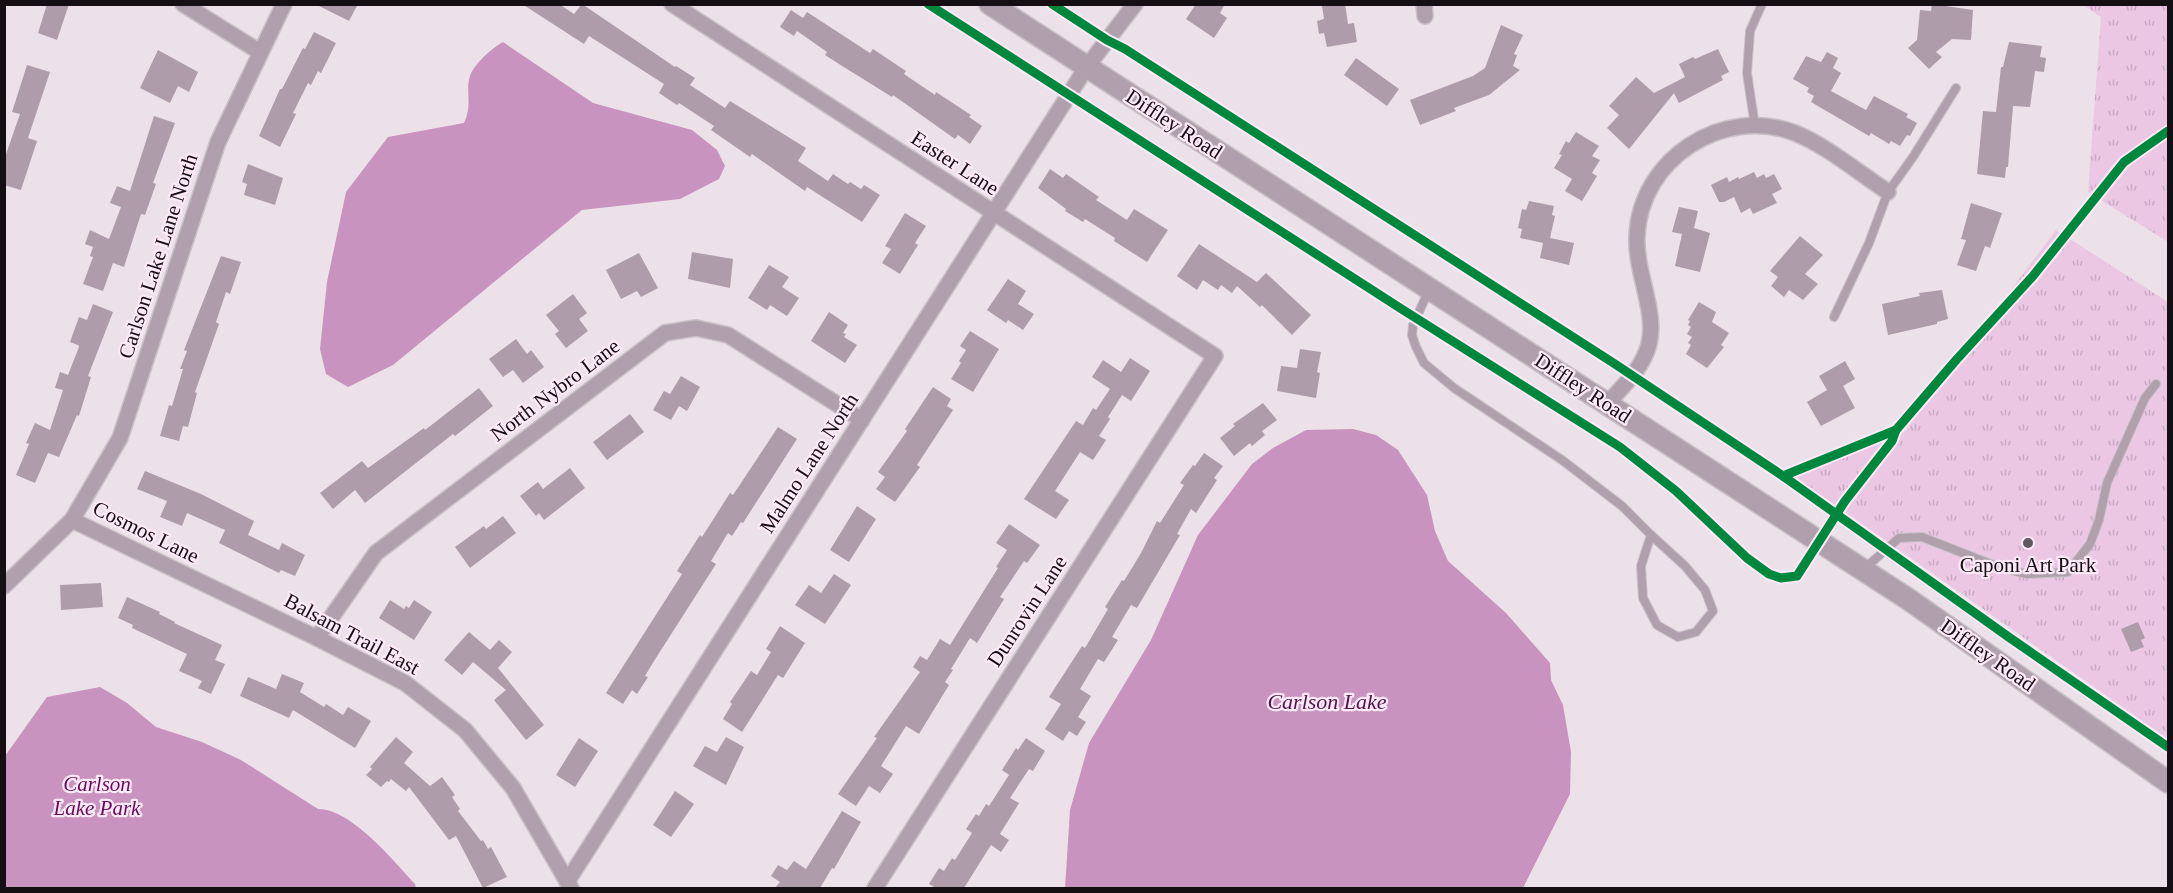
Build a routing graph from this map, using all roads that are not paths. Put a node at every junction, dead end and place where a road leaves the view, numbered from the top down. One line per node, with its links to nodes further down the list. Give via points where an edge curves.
1 (183, 4): 7 (street)
2 (284, 4): 7 (street, Carlson Lake Lane North)
3 (672, 4): 12 (street, Easter Lane)
4 (990, 4): 8 (main road, Diffley Road)
5 (1135, 4): 8 (street, Malmo Lane North)
6 (1762, 4): 10 (lane, via 1750,31 1746,73)
7 (260, 52): 19 (street, Carlson Lake Lane North, via 218,142 120,438)
8 (1086, 68): 12 (street, Malmo Lane North); 13 (main road, Diffley Road)
9 (1956, 88): 11 (lane)
10 (1755, 126): 11 (street, via 1786,131 1810,141); 17 (street, via 1699,139 1671,160 1651,186 1636,235 1650,342 1640,365)
11 (1888, 192): 14 (lane)
12 (994, 213): 15 (street, Easter Lane); 18 (street, Malmo Lane North)
13 (1430, 289): 17 (main road, Diffley Road); 20 (lane, via 1412,335 1424,363 1562,460 1622,506)
14 (1834, 317)
15 (1215, 356): 27 (street, Dunrovin Lane)
16 (2156, 384): 21 (lane, via 2145,398 2107,483 2090,544 2067,572 2027,574 2001,568 1922,537 1899,538)
17 (1607, 404): 21 (main road, Diffley Road)
18 (862, 420): 24 (street, North Nybro Lane, via 728,335 696,328 665,333 376,553); 26 (street, Malmo Lane North)
19 (72, 519): 22 (street, Cosmos Lane); 23 (street, Carlson Lake Lane North)
20 (1651, 535): 20 (lane, via 1705,590 1713,611 1696,632 1678,637 1657,625 1643,598 1641,566)
21 (1863, 570): 25 (main road, Diffley Road)
22 (201, 582): 24 (street, Balsam Trail East)
23 (4, 586)
24 (317, 638): 26 (street, Balsam Trail East, via 405,682 465,730 513,788)
25 (2169, 782)
26 (569, 885)
27 (875, 888)

